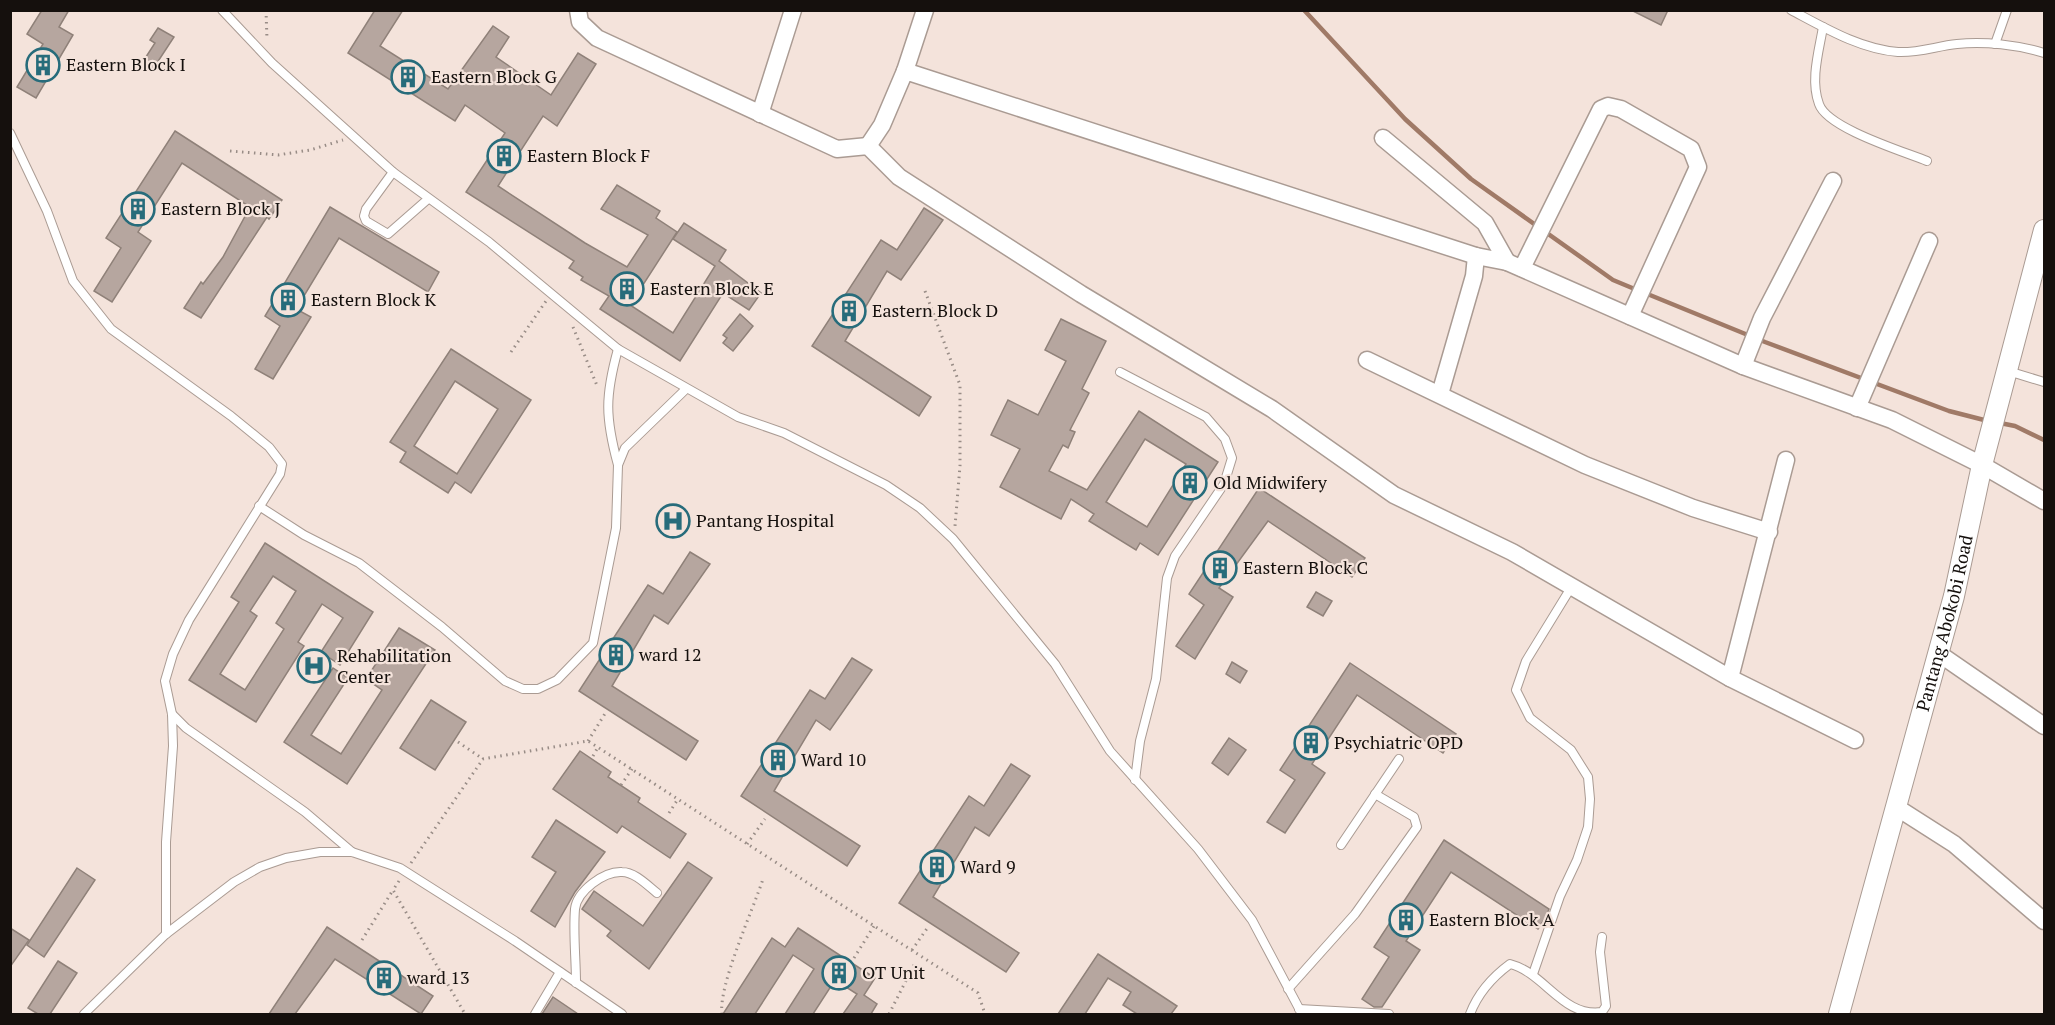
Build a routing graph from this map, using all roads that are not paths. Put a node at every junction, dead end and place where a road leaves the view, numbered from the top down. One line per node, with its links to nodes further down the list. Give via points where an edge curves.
1 (222, 10): 16 (lane, via 272,63)
2 (578, 10): 11 (street, via 580,22 597,38)
3 (793, 10): 11 (street)
4 (925, 10): 10 (street)
5 (1791, 10): 7 (lane)
6 (2007, 10): 8 (lane)
7 (1823, 27): 8 (lane, via 1859,44 1898,52 1957,44); 15 (lane, via 1816,69 1819,106 1837,123 1860,135)
8 (1995, 44): 9 (lane)
9 (2044, 53)
10 (905, 71): 14 (street, via 882,125); 21 (street)
11 (760, 114): 14 (street, via 837,149)
12 (10, 134): 37 (lane, via 47,211 73,281 111,329 231,416 269,447 282,464 280,474)
13 (1383, 138): 22 (street, via 1485,223)
14 (868, 146): 39 (street, via 899,177 1081,294 1272,409 1394,495)
15 (1926, 161)
16 (393, 172): 18 (lane); 18 (lane, via 366,209 366,221 388,234)
17 (1833, 181): 26 (street, via 1762,318)
18 (428, 199): 24 (lane, via 489,242)
19 (2044, 230): 27 (street, Pantang Abokobi Road)
20 (1929, 241): 32 (street)
21 (1476, 256): 22 (street); 31 (street, via 1474,276)
22 (1515, 265): 23 (street); 23 (street, via 1545,223 1601,109 1621,109 1691,149 1698,167)
23 (1630, 316): 26 (street)
24 (618, 349): 30 (lane); 34 (lane, via 606,409)
25 (1367, 360): 31 (street)
26 (1743, 366): 32 (street)
27 (2008, 370): 29 (lane); 35 (street, Pantang Abokobi Road)
28 (1120, 372): 46 (lane, via 1206,417 1225,439 1232,458 1224,484 1175,556 1167,578 1156,679 1140,741)
29 (2044, 382)
30 (686, 388): 34 (lane, via 635,435); 46 (lane, via 738,417 784,433 886,485 920,508 953,539 1055,664 1084,712)
31 (1440, 394): 38 (street, via 1625,482)
32 (1857, 408): 35 (street, via 1892,420)
33 (1786, 460): 38 (street)
34 (618, 465): 37 (lane, via 616,528 593,643 557,680 538,689 523,689 506,681 360,563 304,535)
35 (1982, 465): 36 (street); 40 (street, Pantang Abokobi Road)
36 (2044, 501)
37 (259, 506): 42 (lane, via 189,620 173,654 165,681)
38 (1769, 532): 41 (street)
39 (1572, 586): 41 (street); 56 (lane, via 1526,661 1516,690 1530,718 1571,750 1588,777 1590,799 1588,827)
40 (1938, 653): 43 (street); 48 (street, Pantang Abokobi Road)
41 (1730, 678): 44 (street)
42 (172, 714): 50 (lane, via 305,812); 53 (lane)
43 (2044, 726)
44 (1855, 740)
45 (1399, 759): 47 (lane)
46 (1135, 780): 58 (lane, via 1198,849 1252,920)
47 (1375, 794): 49 (lane); 58 (lane, via 1414,818 1417,828 1355,914)
48 (1896, 807): 52 (street, via 1954,844); 65 (street, Pantang Abokobi Road)
49 (1341, 845)
50 (352, 852): 53 (lane, via 309,854 260,867); 55 (lane, via 405,871)
51 (657, 893): 57 (lane, via 623,872 610,874 586,888 575,907)
52 (2044, 921)
53 (166, 934): 60 (lane)
54 (1602, 937): 56 (lane, via 1606,1006 1602,1012 1571,1007)
55 (560, 972): 57 (lane); 61 (lane)
56 (1533, 975): 64 (lane, via 1510,964 1492,977)
57 (576, 983): 62 (lane)
58 (1288, 989): 59 (lane)
59 (1301, 1012): 63 (lane)
60 (84, 1014)
61 (536, 1014)
62 (622, 1014)
63 (1389, 1014)
64 (1470, 1014)
65 (1839, 1014)

